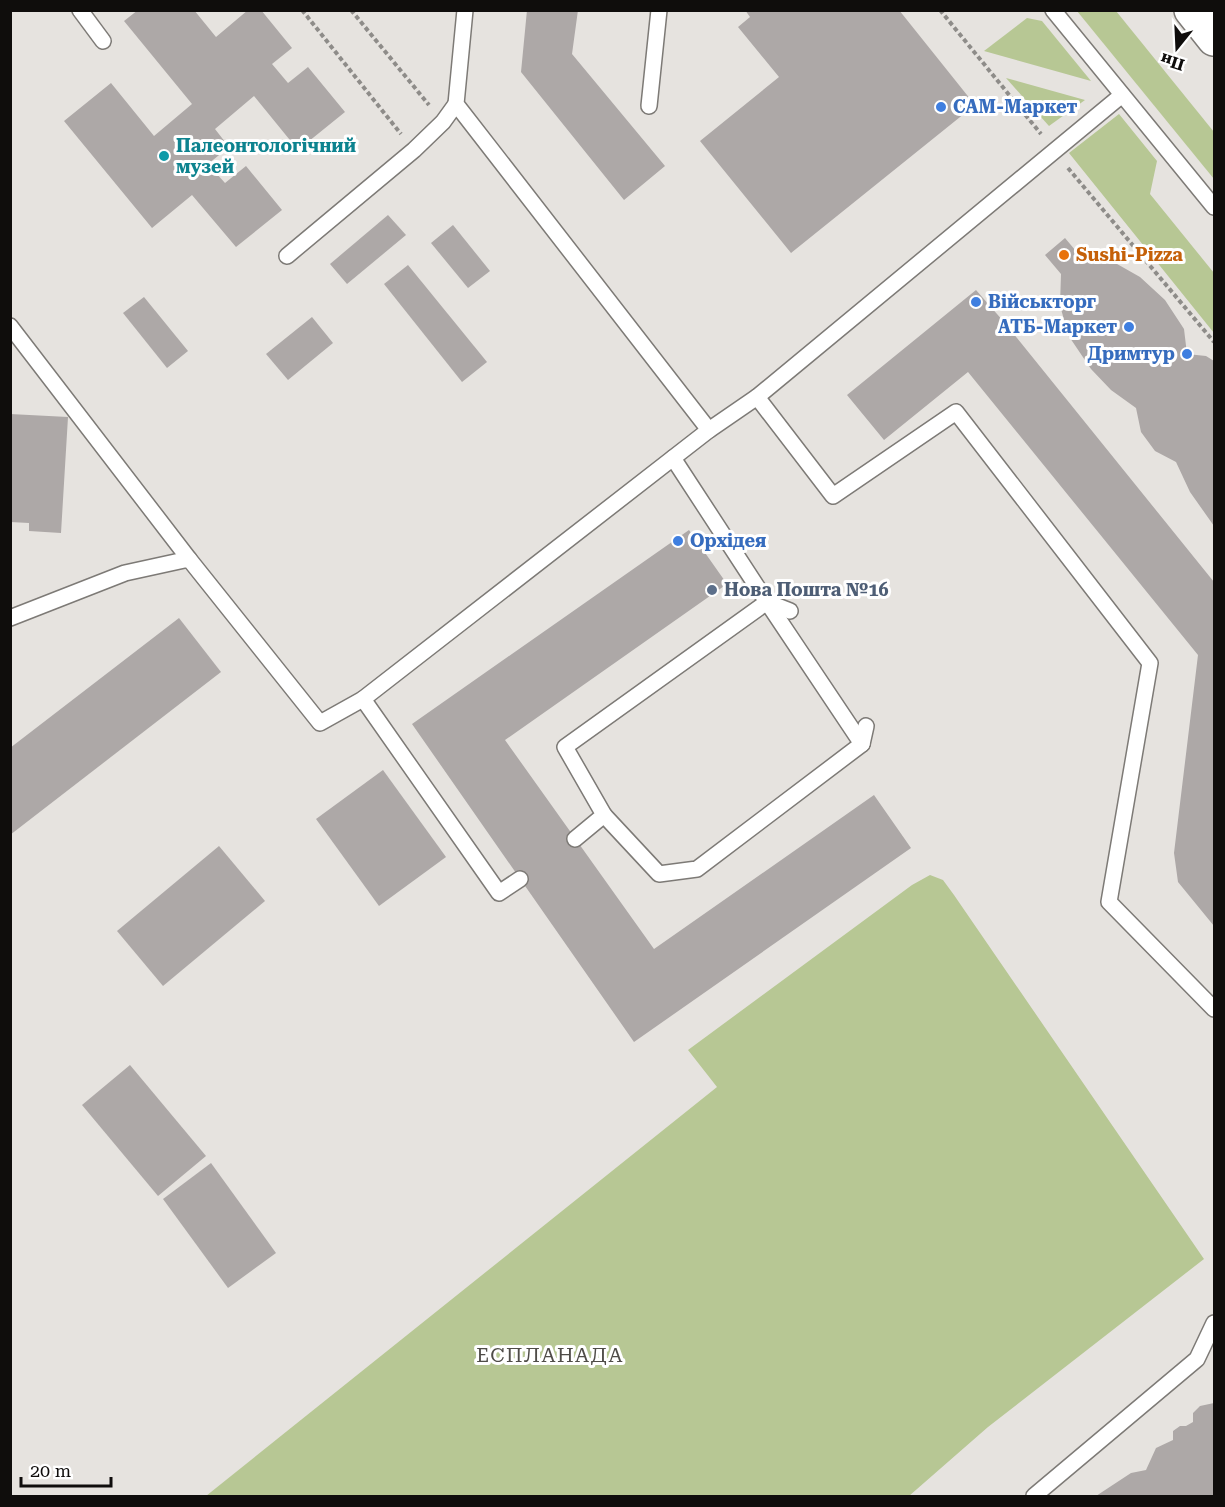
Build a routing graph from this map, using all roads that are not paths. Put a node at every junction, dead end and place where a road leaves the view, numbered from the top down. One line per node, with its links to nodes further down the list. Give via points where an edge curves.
1 (80, 10): 7 (lane)
2 (465, 10): 9 (lane)
3 (659, 10): 10 (lane)
4 (1053, 10): 8 (lane)
5 (1191, 10): 6 (main road)
6 (1215, 39)
7 (103, 41)
8 (1122, 95): 11 (lane); 14 (lane)
9 (456, 104): 12 (lane, via 414,150); 15 (lane)
10 (649, 106)
11 (1215, 207)
12 (287, 256)
13 (10, 326): 17 (lane)
14 (758, 397): 15 (lane); 27 (lane, via 833,496 956,412 1149,663 1109,902)
15 (709, 430): 16 (lane)
16 (673, 458): 18 (lane); 21 (lane)
17 (189, 559): 20 (lane, via 125,573); 21 (lane, via 320,723)
18 (767, 602): 19 (lane); 23 (lane); 24 (lane, via 566,747)
19 (790, 611)
20 (10, 618)
21 (363, 699): 26 (lane, via 499,893)
22 (866, 726): 23 (lane)
23 (862, 744): 24 (lane, via 697,869 659,874)
24 (604, 815): 25 (lane)
25 (575, 839)
26 (520, 879)
27 (1215, 1009)
28 (1215, 1323): 29 (lane, via 1197,1359)
29 (1034, 1497)

